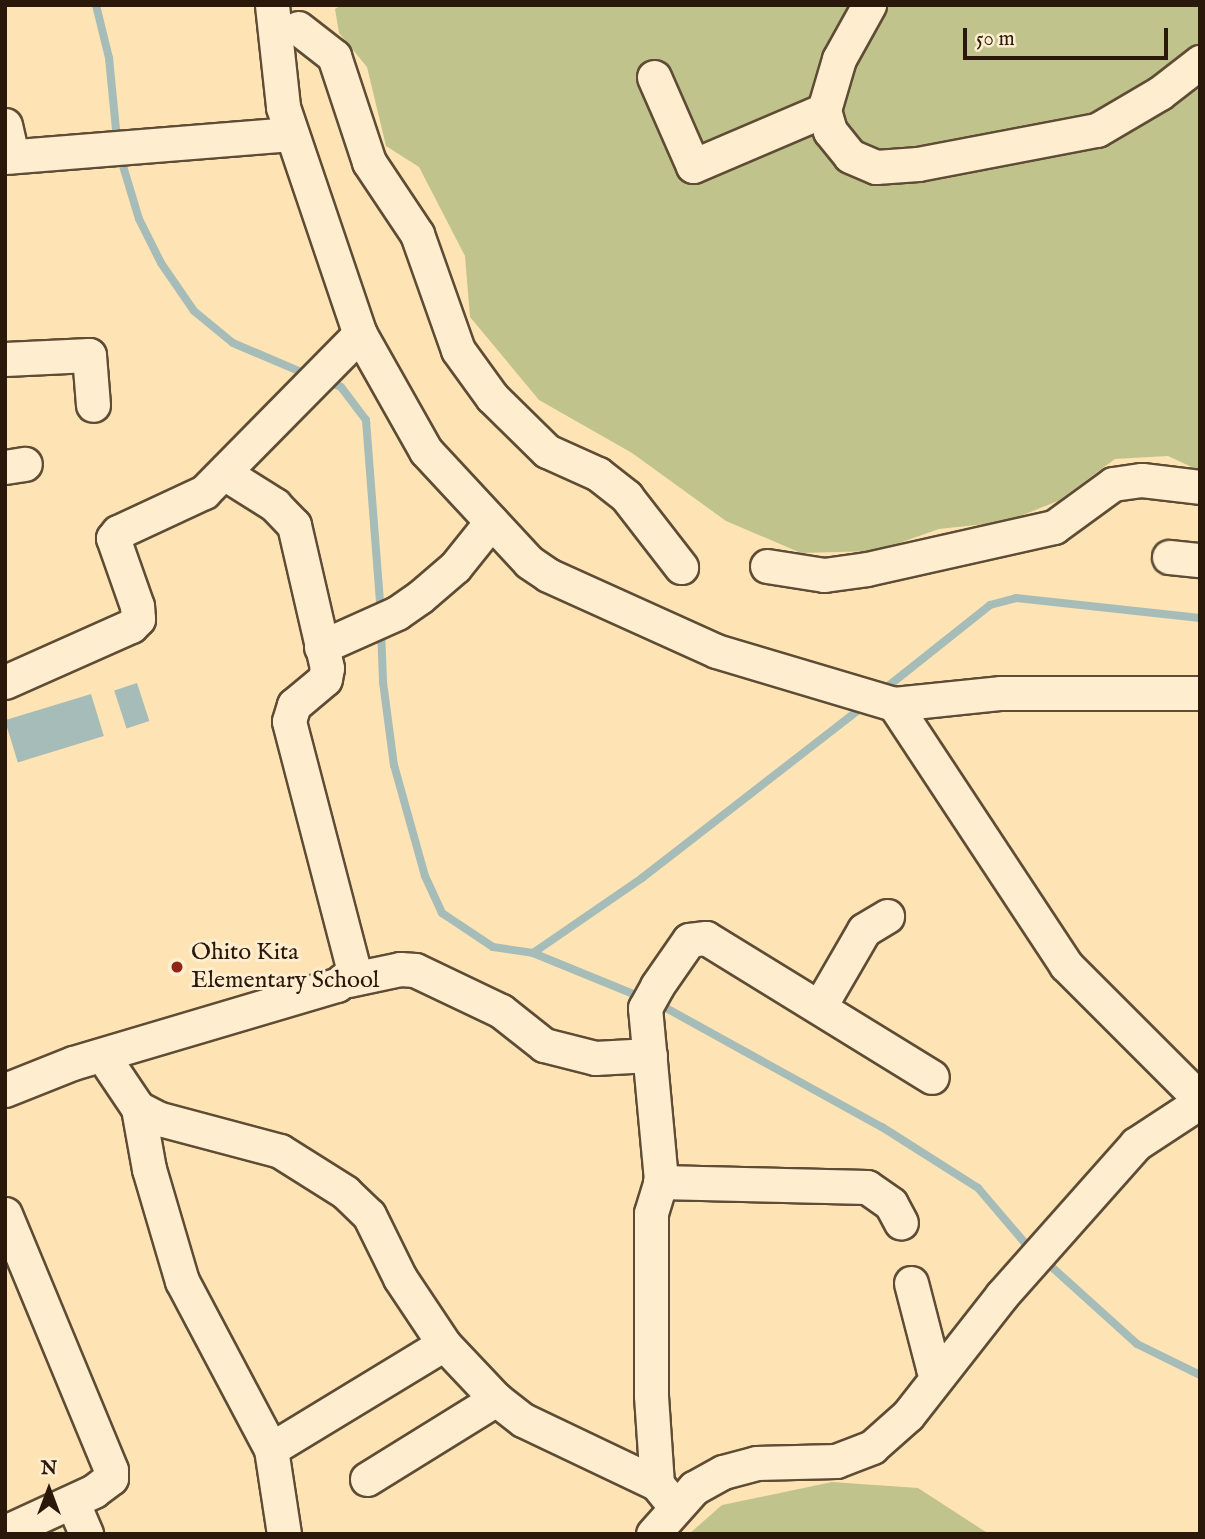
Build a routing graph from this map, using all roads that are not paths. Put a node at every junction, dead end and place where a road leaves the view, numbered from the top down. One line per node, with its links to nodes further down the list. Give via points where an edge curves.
1 (272, 5): 6 (street)
2 (869, 5): 7 (street, via 839,59)
3 (303, 17): 6 (street); 17 (street, via 334,56 369,162 416,234 458,350 492,397 547,451 598,474 626,496)
4 (1200, 62): 7 (street, via 1160,93 1097,130 918,164 876,167 850,156 830,131)
5 (654, 77): 7 (street, via 693,166)
6 (279, 88): 8 (street)
7 (824, 110)
8 (291, 134): 9 (street); 10 (street)
9 (8, 146)
10 (360, 334): 13 (street); 15 (street, via 426,451)
11 (5, 359): 12 (street, via 89,355)
12 (93, 405)
13 (224, 473): 18 (street, via 275,505 294,525); 19 (street, via 204,492 132,522 113,538 137,607 138,619 131,626)
14 (1200, 487): 16 (street, via 1142,480 1114,484 1045,530 867,569 824,575)
15 (491, 522): 18 (street, via 455,567 420,597 397,613); 21 (street, via 548,575 670,631 769,669)
16 (767, 566)
17 (681, 567)
18 (321, 647): 23 (street, via 325,679 294,705 289,721 349,945 354,971)
19 (5, 682)
20 (1200, 693): 21 (street, via 1001,693)
21 (894, 704): 29 (street, via 1066,965)
22 (887, 916): 24 (street, via 864,930)
23 (348, 980): 25 (street, via 415,970 501,1011 544,1045 595,1058); 26 (street)
24 (820, 1006): 25 (street, via 706,938 689,940 651,997); 27 (street)
25 (650, 1055): 31 (street)
26 (103, 1056): 28 (street); 30 (street)
27 (933, 1077)
28 (5, 1090)
29 (1200, 1101): 36 (street, via 1136,1144 1049,1239)
30 (138, 1108): 35 (street, via 160,1119 280,1151 345,1192 369,1215 400,1278); 38 (street, via 153,1182 182,1281)
31 (660, 1182): 33 (street, via 867,1187 891,1204); 40 (street, via 651,1213 651,1395)
32 (5, 1214): 41 (street, via 111,1470 106,1484)
33 (901, 1223)
34 (911, 1283): 36 (street, via 933,1368)
35 (444, 1344): 37 (street); 38 (street)
36 (939, 1375): 40 (street, via 908,1415 855,1455 836,1461 756,1463)
37 (496, 1399): 39 (street); 40 (street, via 523,1420)
38 (271, 1449): 44 (street)
39 (367, 1479)
40 (665, 1494): 45 (street)
41 (73, 1503): 42 (street); 43 (street)
42 (5, 1532)
43 (86, 1534)
44 (284, 1534)
45 (653, 1534)

